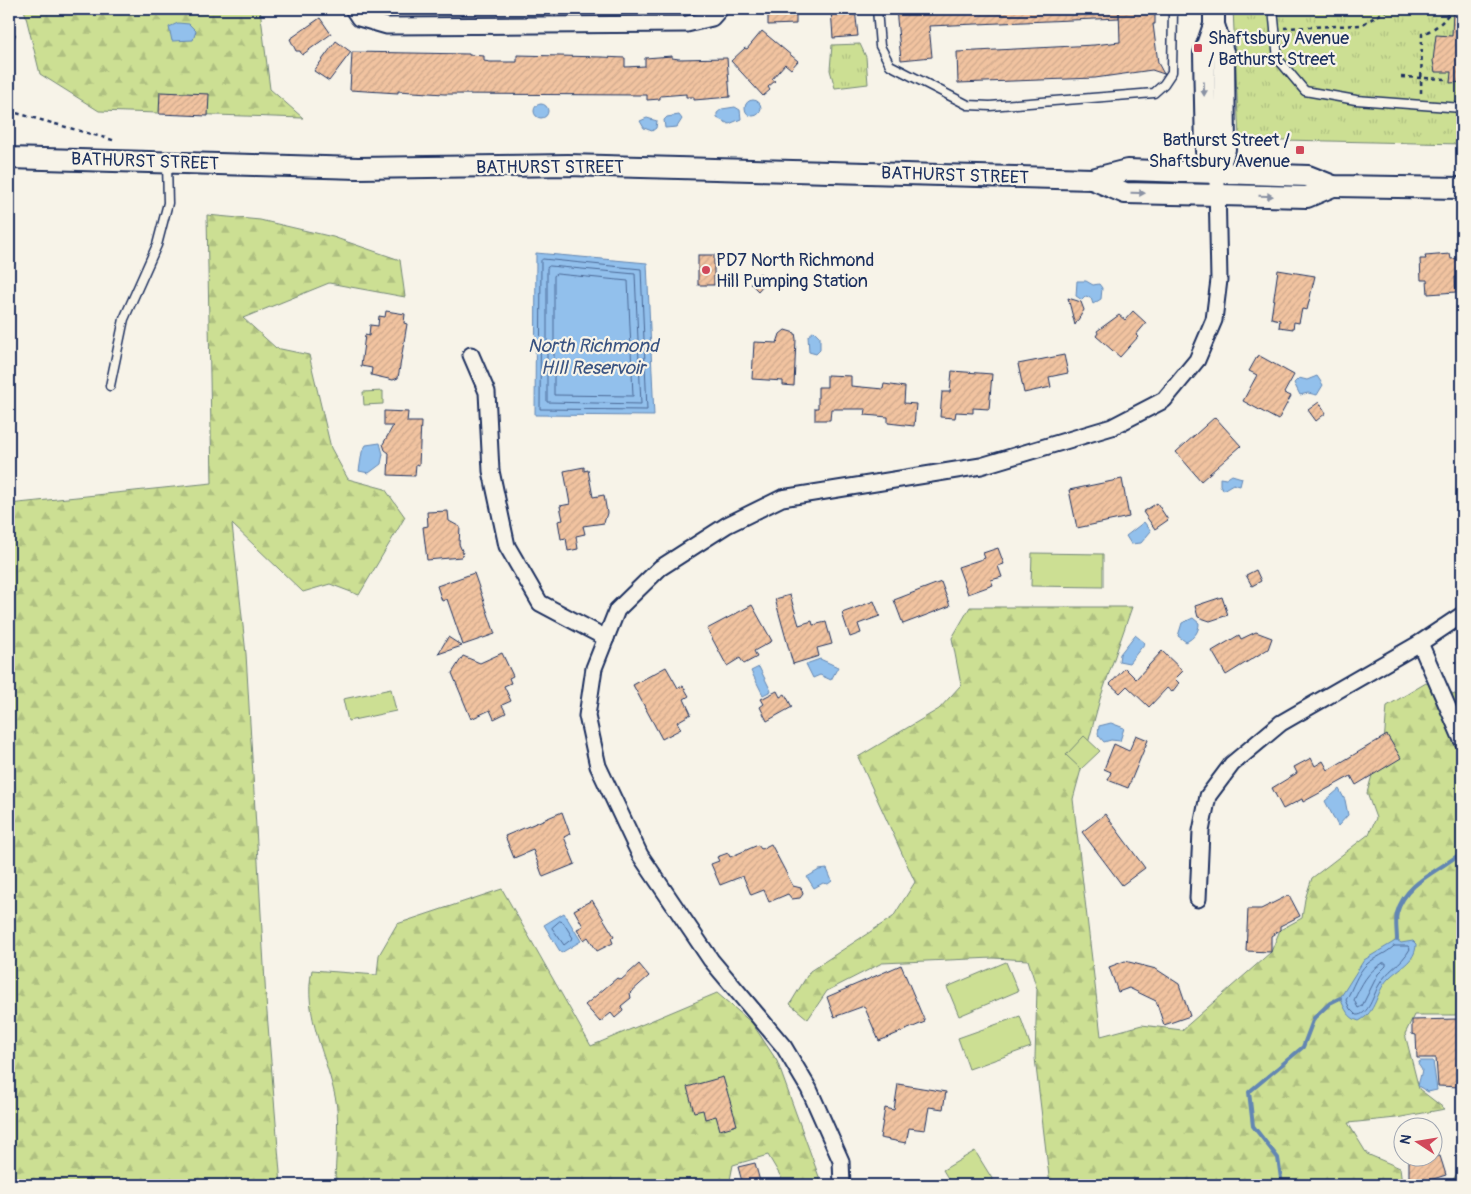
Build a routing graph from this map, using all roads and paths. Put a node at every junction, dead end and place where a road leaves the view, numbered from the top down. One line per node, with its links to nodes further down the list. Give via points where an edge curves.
1 (353, 9): 2 (street, via 359,18 387,26 454,26 687,24 712,18)
2 (720, 9)
3 (876, 9): 4 (lane, via 880,46 890,65 968,105 990,106 1154,94 1172,72)
4 (1173, 9)
5 (1273, 9): 9 (lane)
6 (1389, 9): 9 (path, via 1361,25)
7 (1451, 9): 13 (path, via 1444,21 1422,34)
8 (1214, 17): 21 (main road, via 1204,54 1206,151)
9 (1275, 28): 16 (lane, via 1278,59 1305,91 1356,100)
10 (9, 32): 11 (path, via 14,30 16,33)
11 (9, 42)
12 (1401, 77): 13 (path)
13 (1422, 78): 14 (path); 15 (path)
14 (1446, 79)
15 (1421, 93)
16 (1462, 108)
17 (9, 111): 18 (path)
18 (116, 141)
19 (9, 158): 20 (main road, BATHURST STREET)
20 (167, 162): 22 (main road, BATHURST STREET, via 358,168 568,165); 27 (lane, via 168,203 157,245 124,319)
21 (1217, 173): 22 (main road, BATHURST STREET, via 1127,170); 23 (main road, BATHURST STREET, via 1308,176); 25 (street)
22 (1092, 179): 25 (main road, BATHURST STREET, one-way to 25, via 1125,193)
23 (1333, 186): 24 (main road, BATHURST STREET); 25 (main road, BATHURST STREET, one-way to 23, via 1307,197)
24 (1462, 188)
25 (1217, 194): 29 (street, via 1219,280 1214,320 1197,360 1164,400 1112,427 980,466 782,498 728,525 660,568 617,610)
26 (471, 355): 29 (street, via 487,392 491,471 507,546 540,603)
27 (110, 386)
28 (1462, 615): 30 (street)
29 (606, 638): 33 (street, via 594,668 586,716 598,766 640,855 711,960 784,1046 809,1089 841,1161)
30 (1420, 643): 31 (street); 32 (street, via 1281,723 1232,764 1208,796 1201,831)
31 (1462, 740)
32 (1198, 899)
33 (842, 1185)

